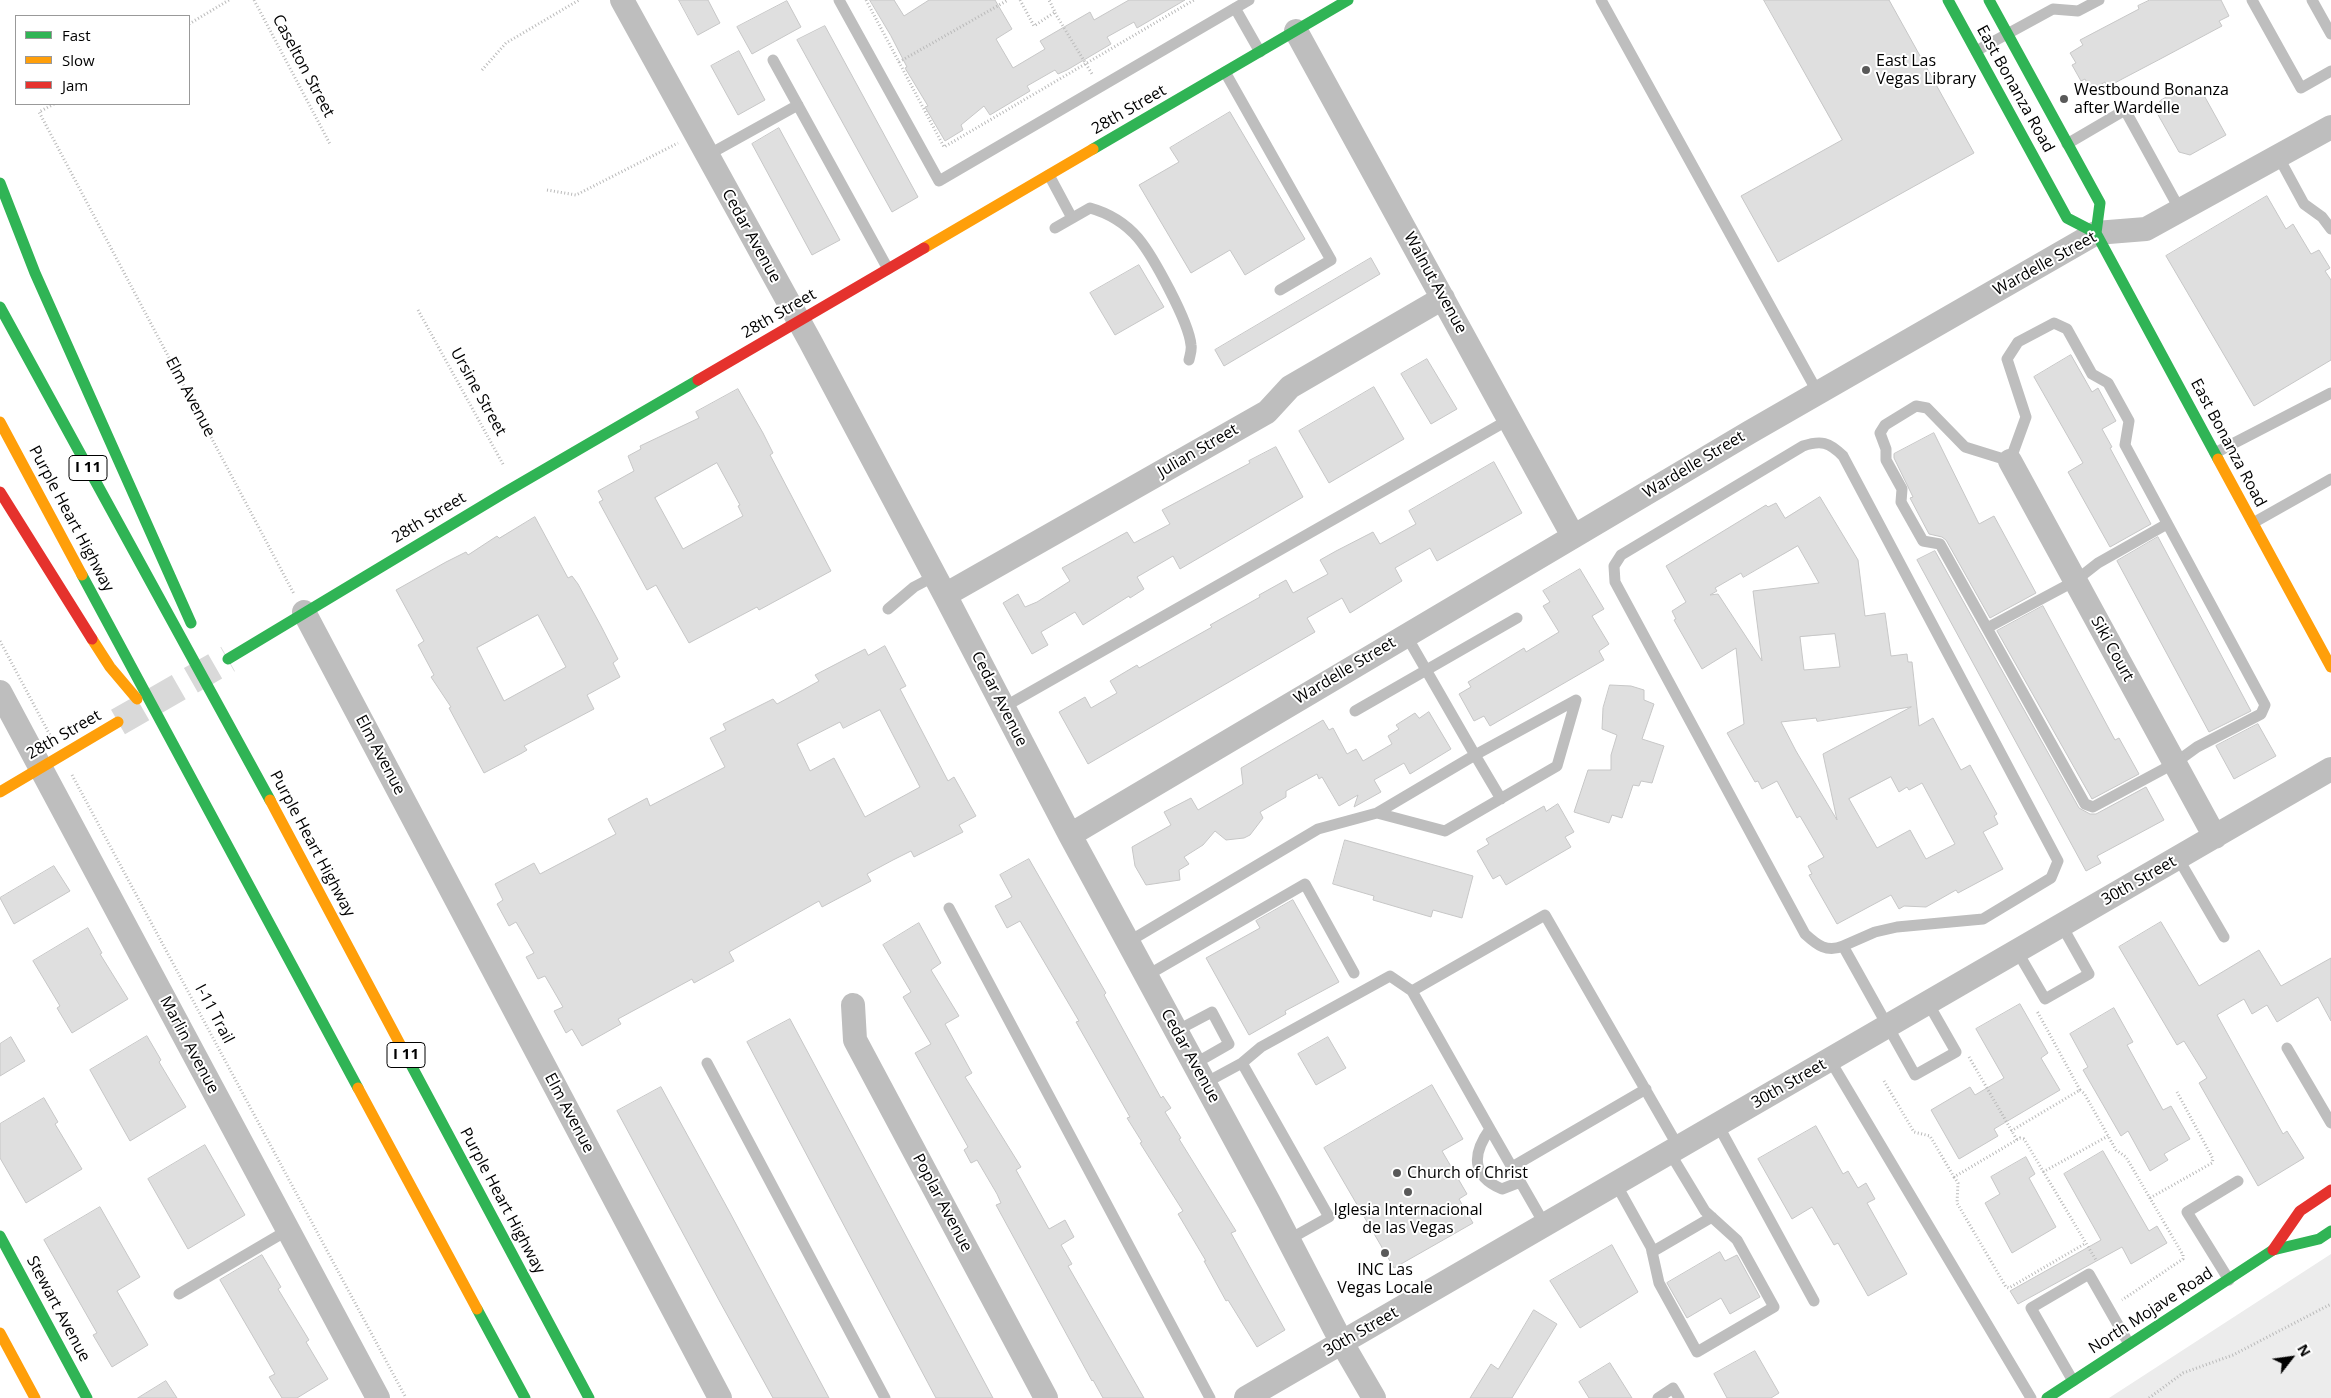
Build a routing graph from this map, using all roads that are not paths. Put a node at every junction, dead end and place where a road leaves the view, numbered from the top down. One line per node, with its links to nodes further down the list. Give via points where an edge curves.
1 (622, 0): 24 (street, Cedar Avenue)
2 (839, 0): 12 (lane, via 939,181)
3 (1249, 0): 12 (lane)
4 (1348, 0): 13 (main road, 28th Street)
5 (1601, 0): 39 (lane)
6 (1948, 0): 16 (main road, East Bonanza Road)
7 (1989, 0): 14 (main road, East Bonanza Road)
8 (2099, 0): 11 (lane, via 2078,11)
9 (2252, 0): 19 (lane, via 2301,88)
10 (2312, 0): 15 (lane)
11 (2055, 4): 14 (lane)
12 (1235, 8): 17 (lane)
13 (1296, 31): 17 (main road, 28th Street); 35 (street, Walnut Avenue)
14 (2007, 33): 16 (lane); 23 (main road, East Bonanza Road)
15 (2331, 34)
16 (1976, 51): 32 (main road, East Bonanza Road, via 2067,218)
17 (1260, 52): 20 (main road, 28th Street)
18 (773, 60): 21 (lane)
19 (2331, 71)
20 (1225, 72): 26 (main road, 28th Street); 34 (lane, via 1331,260)
21 (798, 105): 24 (lane); 33 (lane)
22 (2331, 126): 25 (street, Wardelle Street)
23 (2067, 144): 28 (lane, via 2124,110); 32 (main road, East Bonanza Road, via 2100,203)
24 (706, 156): 37 (street, Cedar Avenue)
25 (2278, 156): 28 (street, Wardelle Street); 31 (lane, via 2304,204 2322,217)
26 (1049, 175): 29 (lane); 33 (main road, 28th Street)
27 (0, 182): 63 (main road, via 35,273 189,619)
28 (2180, 210): 32 (street, Wardelle Street, via 2146,228)
29 (1072, 218): 30 (lane); 38 (lane, via 1090,208 1111,216 1137,237 1175,302 1190,339)
30 (1055, 228)
31 (2331, 229)
32 (2096, 233): 39 (street, Wardelle Street); 43 (main road, East Bonanza Road)
33 (888, 270): 37 (main road, 28th Street)
34 (1280, 290)
35 (1444, 298): 41 (street, Walnut Avenue); 51 (street, Julian Street, via 1290,387 1266,412)
36 (0, 308): 63 (main road, Purple Heart Highway / I 11)
37 (799, 321): 51 (street, Cedar Avenue); 53 (main road, 28th Street)
38 (1189, 360)
39 (1818, 393): 49 (street, Wardelle Street)
40 (2331, 393): 43 (lane)
41 (1510, 419): 49 (street, Walnut Avenue); 61 (lane)
42 (0, 422): 65 (main road, Purple Heart Highway)
43 (2214, 453): 47 (main road, East Bonanza Road)
44 (2010, 461): 48 (lane, via 2026,418 2007,359 2018,342 2054,323 2067,329 2092,374 2108,383 2129,421 2124,444); 50 (street, Siki Court); 55 (lane, via 1965,447 1927,408 1916,406 1885,425 1880,433 1886,460 1902,489 1901,502 1923,541 1940,544)
45 (2331, 478): 47 (lane)
46 (0, 492): 65 (main road, via 110,667)
47 (2253, 523): 58 (main road, East Bonanza Road)
48 (2167, 524): 50 (lane, via 2098,563); 67 (lane, via 2265,705 2261,714 2197,747)
49 (1573, 536): 56 (street, Wardelle Street)
50 (2075, 581): 55 (lane); 67 (street, Siki Court)
51 (940, 586): 52 (lane, via 914,587); 61 (street, Cedar Avenue)
52 (888, 609)
53 (304, 612): 57 (main road, 28th Street); 124 (street, Elm Avenue)
54 (1517, 618): 59 (lane)
55 (1987, 628): 67 (lane, via 2085,804 2093,807)
56 (1406, 636): 59 (lane); 73 (street, Wardelle Street)
57 (228, 658)
58 (2331, 667)
59 (1428, 670): 62 (lane); 66 (lane)
60 (0, 692): 68 (street, Marlin Avenue)
61 (1004, 707): 73 (street, Cedar Avenue)
62 (1355, 711)
63 (223, 712): 123 (main road, Purple Heart Highway / I 11)
64 (118, 722): 68 (main road, 28th Street)
65 (172, 741): 122 (main road, Purple Heart Highway)
66 (1476, 755): 71 (lane); 71 (lane, via 1576,700 1557,766); 72 (lane)
67 (2175, 763): 74 (street, Siki Court)
68 (41, 767): 70 (main road, 28th Street); 106 (street, Marlin Avenue)
69 (2331, 769): 74 (street, 30th Street)
70 (0, 792)
71 (1501, 798): 72 (lane, via 1445,831)
72 (1377, 813): 79 (lane, via 1318,829)
73 (1070, 835): 79 (street, Cedar Avenue)
74 (2215, 837): 75 (street, 30th Street)
75 (2178, 858): 77 (street, 30th Street); 78 (lane)
76 (949, 908): 127 (lane)
77 (2062, 926): 81 (street, 30th Street); 81 (lane, via 2089,974 2045,998)
78 (2224, 937)
79 (1128, 942): 83 (street, Cedar Avenue)
80 (1843, 946): 80 (lane, via 1875,932 1983,919 2052,878 2058,861 1843,456 1833,446 1817,442 1803,446 1621,555 1614,566 1615,582 1805,934 1818,946 1833,950); 87 (lane)
81 (2017, 952): 85 (street, 30th Street)
82 (1354, 974): 83 (lane, via 1305,884)
83 (1146, 976): 88 (street, Cedar Avenue)
84 (1412, 991): 92 (lane, via 1390,976 1260,1047); 94 (lane, via 1545,915); 97 (lane)
85 (1928, 1003): 87 (street, 30th Street); 87 (lane, via 1956,1052 1915,1075)
86 (853, 1005): 126 (street, Poplar Avenue, via 855,1040)
87 (1888, 1026): 90 (street, 30th Street)
88 (1176, 1031): 93 (street, Cedar Avenue); 93 (lane, via 1212,1012 1229,1044)
89 (2288, 1048): 95 (lane)
90 (1830, 1060): 96 (street, 30th Street); 132 (lane)
91 (707, 1063): 125 (lane)
92 (1242, 1063): 93 (lane); 109 (lane, via 1329,1217)
93 (1199, 1073): 109 (street, Cedar Avenue)
94 (1646, 1089): 98 (lane); 99 (lane)
95 (2331, 1123)
96 (1718, 1125): 98 (street, 30th Street); 114 (lane)
97 (1490, 1129): 99 (lane); 101 (lane, via 1481,1141 1477,1158 1479,1172 1490,1184 1502,1189)
98 (1674, 1150): 102 (street, 30th Street); 104 (lane, via 1705,1211)
99 (1512, 1167): 101 (lane)
100 (2238, 1181): 112 (lane, via 2187,1212)
101 (1520, 1182): 105 (lane)
102 (1616, 1184): 105 (street, 30th Street); 111 (lane)
103 (2331, 1190): 110 (main road, North Mojave Road, via 2300,1211)
104 (1712, 1217): 111 (lane); 111 (lane, via 1737,1240 1774,1307 1697,1352 1659,1283)
105 (1545, 1226): 116 (street, 30th Street)
106 (288, 1230): 113 (lane); 121 (street, Marlin Avenue)
107 (2331, 1232): 110 (main road, North Mojave Road, via 2319,1239)
108 (0, 1236): 120 (main road, Stewart Avenue)
109 (1288, 1240): 116 (street, Cedar Avenue)
110 (2273, 1250): 112 (main road, North Mojave Road)
111 (1652, 1252)
112 (2228, 1280): 117 (main road, North Mojave Road)
113 (179, 1294)
114 (1814, 1301)
115 (0, 1333): 119 (main road)
116 (1342, 1343): 128 (street, 30th Street); 129 (street, Cedar Avenue)
117 (2129, 1344): 118 (main road, North Mojave Road); 118 (lane, via 2089,1274 2030,1308)
118 (2073, 1381): 133 (main road, North Mojave Road)
119 (35, 1398)
120 (87, 1398)
121 (378, 1398)
122 (525, 1398)
123 (589, 1398)
124 (720, 1398)
125 (885, 1398)
126 (1046, 1398)
127 (1210, 1398)
128 (1246, 1398)
129 (1374, 1398)
130 (1658, 1398): 131 (lane, via 1673,1388)
131 (1679, 1398)
132 (2031, 1398)
133 (2046, 1398)

